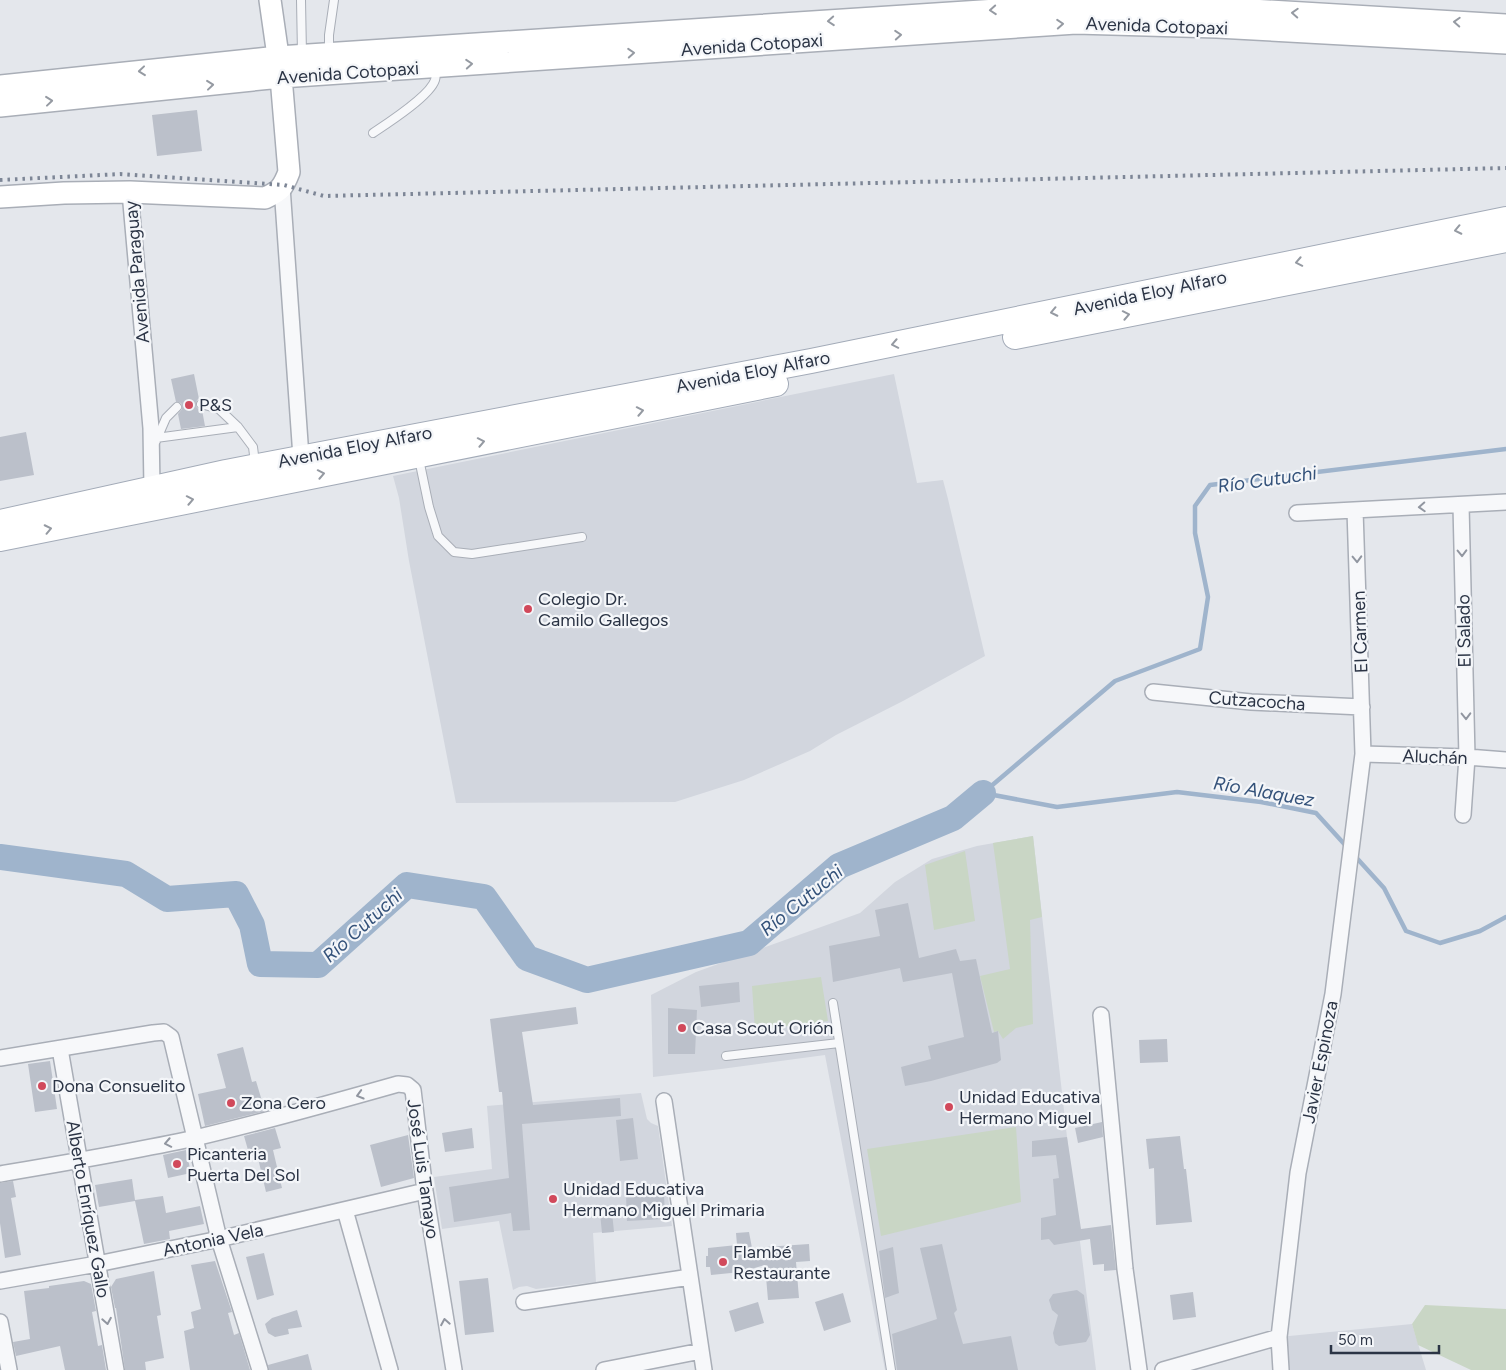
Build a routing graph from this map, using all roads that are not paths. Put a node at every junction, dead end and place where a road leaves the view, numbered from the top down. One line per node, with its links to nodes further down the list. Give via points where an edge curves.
1 (270, 0): 11 (main road)
2 (301, 0): 9 (lane)
3 (334, 0): 8 (lane)
4 (1029, 4): 5 (main road, Avenida Cotopaxi); 8 (main road, Avenida Cotopaxi, one-way to 8)
5 (1184, 4): 6 (main road, Avenida Cotopaxi, one-way to 5)
6 (1506, 25)
7 (1506, 43): 10 (main road, Avenida Cotopaxi, one-way to 7, via 1076,23 1217,27)
8 (329, 54): 9 (main road, Avenida Cotopaxi)
9 (302, 56): 11 (main road, Avenida Cotopaxi)
10 (436, 66): 11 (main road, Avenida Cotopaxi); 14 (lane, via 435,81 431,87 410,108)
11 (279, 67): 12 (main road, Avenida Cotopaxi, one-way to 12); 13 (main road, Avenida Cotopaxi, one-way to 11); 15 (main road, via 289,172)
12 (0, 86)
13 (0, 106)
14 (373, 133)
15 (282, 187): 16 (main road, Avenida Paraguay, via 264,198); 25 (street)
16 (130, 192): 17 (main road); 26 (street, Avenida Paraguay)
17 (0, 197)
18 (1506, 220): 25 (main road, Avenida Eloy Alfaro, one-way to 25, via 821,359)
19 (1506, 240): 24 (main road, Avenida Eloy Alfaro, one-way to 19)
20 (200, 404): 22 (lane, via 219,409)
21 (177, 407): 23 (lane, via 166,418)
22 (238, 427): 23 (lane); 27 (lane, via 253,447)
23 (156, 438): 26 (lane)
24 (418, 455): 34 (lane, via 438,536 454,552 472,554); 35 (main road, Avenida Eloy Alfaro, one-way to 24)
25 (301, 457): 27 (main road, Avenida Eloy Alfaro)
26 (152, 464): 28 (street, Avenida Paraguay)
27 (252, 467): 28 (main road, Avenida Eloy Alfaro)
28 (152, 488): 33 (main road, Avenida Eloy Alfaro)
29 (1506, 502): 30 (street)
30 (1461, 504): 31 (street, one-way to 31); 38 (street, El Salado, one-way to 38)
31 (1355, 510): 32 (street); 37 (street, El Carmen, one-way to 37)
32 (1297, 513)
33 (0, 522)
34 (582, 537)
35 (0, 539)
36 (1153, 692): 37 (street, Cutzacocha, via 1251,702)
37 (1362, 707): 40 (street, El Carmen)
38 (1467, 757): 39 (street, Aluchán); 40 (street, Aluchán); 41 (street, El Salado)
39 (1506, 760)
40 (1362, 761): 60 (street, Javier Espinoza, via 1333,994 1298,1173)
41 (1463, 815)
42 (833, 1003): 44 (lane)
43 (1101, 1015): 70 (street, via 1125,1269)
44 (839, 1043): 46 (lane); 69 (lane)
45 (60, 1049): 47 (street); 49 (street, via 164,1032 171,1037); 50 (street, Alberto Enríquez Gallo)
46 (726, 1056)
47 (0, 1058)
48 (664, 1101): 56 (street)
49 (195, 1138): 50 (street, José Luis Tamayo, one-way to 50); 52 (street, José Luis Tamayo, one-way to 49, via 413,1090 407,1085 398,1084); 54 (street)
50 (80, 1161): 51 (street, José Luis Tamayo); 55 (street, Alberto Enríquez Gallo)
51 (0, 1174)
52 (425, 1191): 53 (street, Antonia Vela); 66 (street, José Luis Tamayo, one-way to 52)
53 (345, 1210): 54 (street, Antonia Vela); 65 (street)
54 (219, 1239): 55 (street, Antonia Vela); 64 (street)
55 (97, 1264): 57 (street, Antonia Vela); 63 (street, Alberto Enríquez Gallo, one-way to 63)
56 (690, 1277): 58 (street); 61 (street)
57 (0, 1280)
58 (524, 1302)
59 (0, 1322): 62 (street)
60 (1279, 1337): 71 (street); 72 (street, Javier Espinoza)
61 (701, 1351): 67 (street); 68 (street)
62 (9, 1370)
63 (116, 1370)
64 (260, 1370)
65 (390, 1370)
66 (454, 1370)
67 (604, 1370)
68 (704, 1370)
69 (891, 1370)
70 (1139, 1370)
71 (1163, 1370)
72 (1281, 1370)

